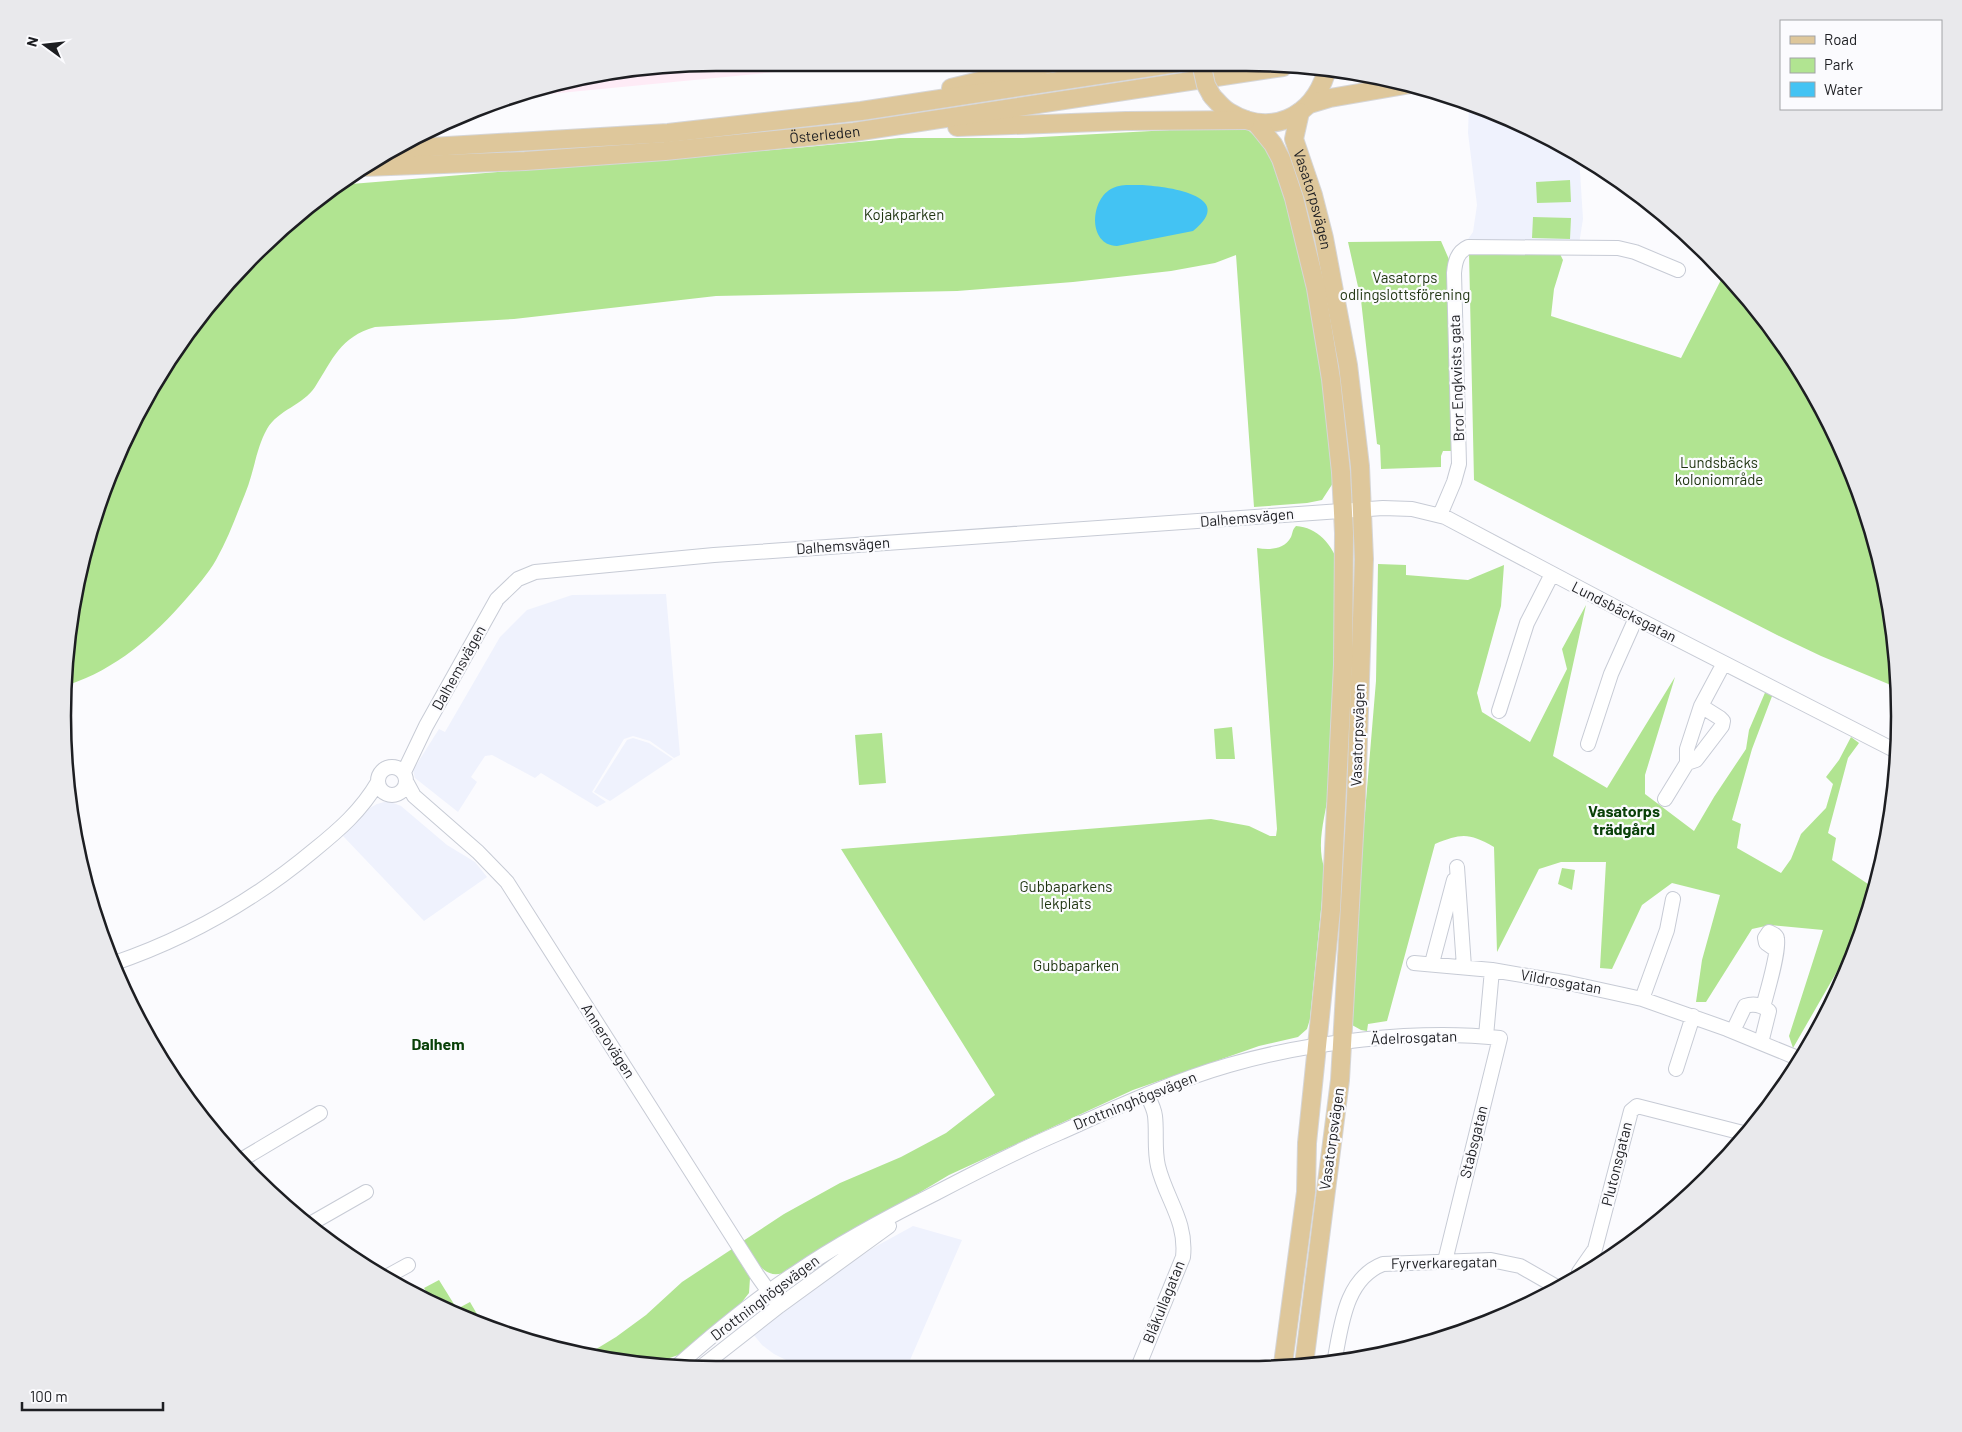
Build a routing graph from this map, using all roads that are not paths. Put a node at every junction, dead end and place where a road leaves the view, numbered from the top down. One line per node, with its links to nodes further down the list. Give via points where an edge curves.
1 (1017, 71): 8 (main road)
2 (1119, 71): 8 (main road, Österleden)
3 (1203, 71): 9 (main road, bridge, via 1212,96 1227,111)
4 (1254, 71): 10 (main road, Österleden)
5 (1324, 79): 7 (main road)
6 (1389, 88): 7 (main road, via 1330,98)
7 (1305, 108): 9 (main road, via 1279,122); 14 (main road, Vasatorpsvägen, via 1294,139 1319,216 1340,314 1353,400)
8 (860, 111): 11 (main road, Österleden, via 668,133)
9 (1251, 122): 10 (main road, via 1004,124); 15 (main road, Vasatorpsvägen, via 1273,144 1281,159 1316,288 1331,379)
10 (854, 132): 12 (main road, Österleden, via 581,158)
11 (412, 148)
12 (380, 167)
13 (1678, 270): 16 (street, Bror Engkvists gata, via 1618,248 1468,247 1461,251 1454,273 1459,464)
14 (1362, 509): 15 (street, Lundsbäcksgatan); 16 (street, Lundsbäcksgatan, via 1412,509); 40 (main road, Vasatorpsvägen, via 1364,560 1360,706)
15 (1343, 510): 25 (street, Dalhemsvägen, via 714,555 535,572 518,579 497,599); 41 (main road, Vasatorpsvägen, via 1344,613 1337,795 1331,910)
16 (1440, 515): 17 (street, Lundsbäcksgatan)
17 (1552, 574): 18 (street, Lundsbäcksgatan); 21 (street, via 1527,623)
18 (1636, 618): 19 (street, Lundsbäcksgatan); 22 (street, via 1611,674)
19 (1724, 663): 20 (street); 23 (street, Lundsbäcksgatan)
20 (1701, 706): 24 (street, via 1687,749); 24 (street, via 1720,718 1722,726 1696,760)
21 (1500, 711)
22 (1588, 744)
23 (1889, 748)
24 (1687, 763): 26 (street)
25 (394, 782): 29 (street, via 367,801 318,848 249,899 182,936); 56 (street, Annerovägen, via 478,852 507,882)
26 (1665, 799)
27 (1673, 899): 34 (street, via 1667,930)
28 (1776, 950): 35 (street)
29 (119, 961)
30 (1414, 963): 31 (street, Vildrosgatan)
31 (1432, 963): 32 (street, Vildrosgatan); 32 (street, via 1457,867)
32 (1464, 967): 33 (street, Vildrosgatan)
33 (1492, 970): 34 (street, Vildrosgatan); 38 (street)
34 (1642, 999): 36 (street, Vildrosgatan)
35 (1763, 1007): 37 (street, via 1745,1006); 39 (street, via 1769,1011)
36 (1693, 1016): 37 (street, Vildrosgatan); 43 (street)
37 (1733, 1031): 39 (street, Vildrosgatan)
38 (1486, 1036): 40 (street, Ädelrosgatan, via 1382,1038); 51 (street, Stabsgatan, via 1500,1038)
39 (1761, 1042): 42 (street, Vildrosgatan)
40 (1342, 1043): 41 (street, Drottninghögsvägen); 59 (main road, Vasatorpsvägen)
41 (1317, 1046): 44 (street, Drottninghögsvägen, via 1229,1065); 60 (main road, Vasatorpsvägen, via 1307,1143 1306,1192)
42 (1793, 1056)
43 (1676, 1069)
44 (1147, 1094): 49 (street, Drottninghögsvägen, via 1013,1153); 63 (street, Blåkullagatan, via 1155,1117 1158,1165 1184,1239 1183,1257)
45 (320, 1114): 47 (street)
46 (1738, 1132): 52 (street, Plutonsgatan, via 1637,1106 1633,1108 1597,1243)
47 (246, 1157)
48 (366, 1192): 50 (street)
49 (938, 1192): 56 (street, Drottninghögsvägen, via 825,1254); 57 (street, Drottninghögsvägen)
50 (315, 1221)
51 (1445, 1261): 55 (street, Fyrverkaregatan, via 1507,1263); 58 (street, Fyrverkaregatan, via 1383,1264 1368,1273 1348,1304)
52 (1585, 1263)
53 (408, 1264): 54 (street)
54 (393, 1273)
55 (1551, 1283)
56 (769, 1292): 57 (street, Annerovägen); 61 (street, Drottninghögsvägen)
57 (779, 1306): 62 (street, Drottninghögsvägen)
58 (1336, 1354)
59 (1305, 1357)
60 (1284, 1359)
61 (685, 1360)
62 (709, 1361)
63 (1141, 1361)

